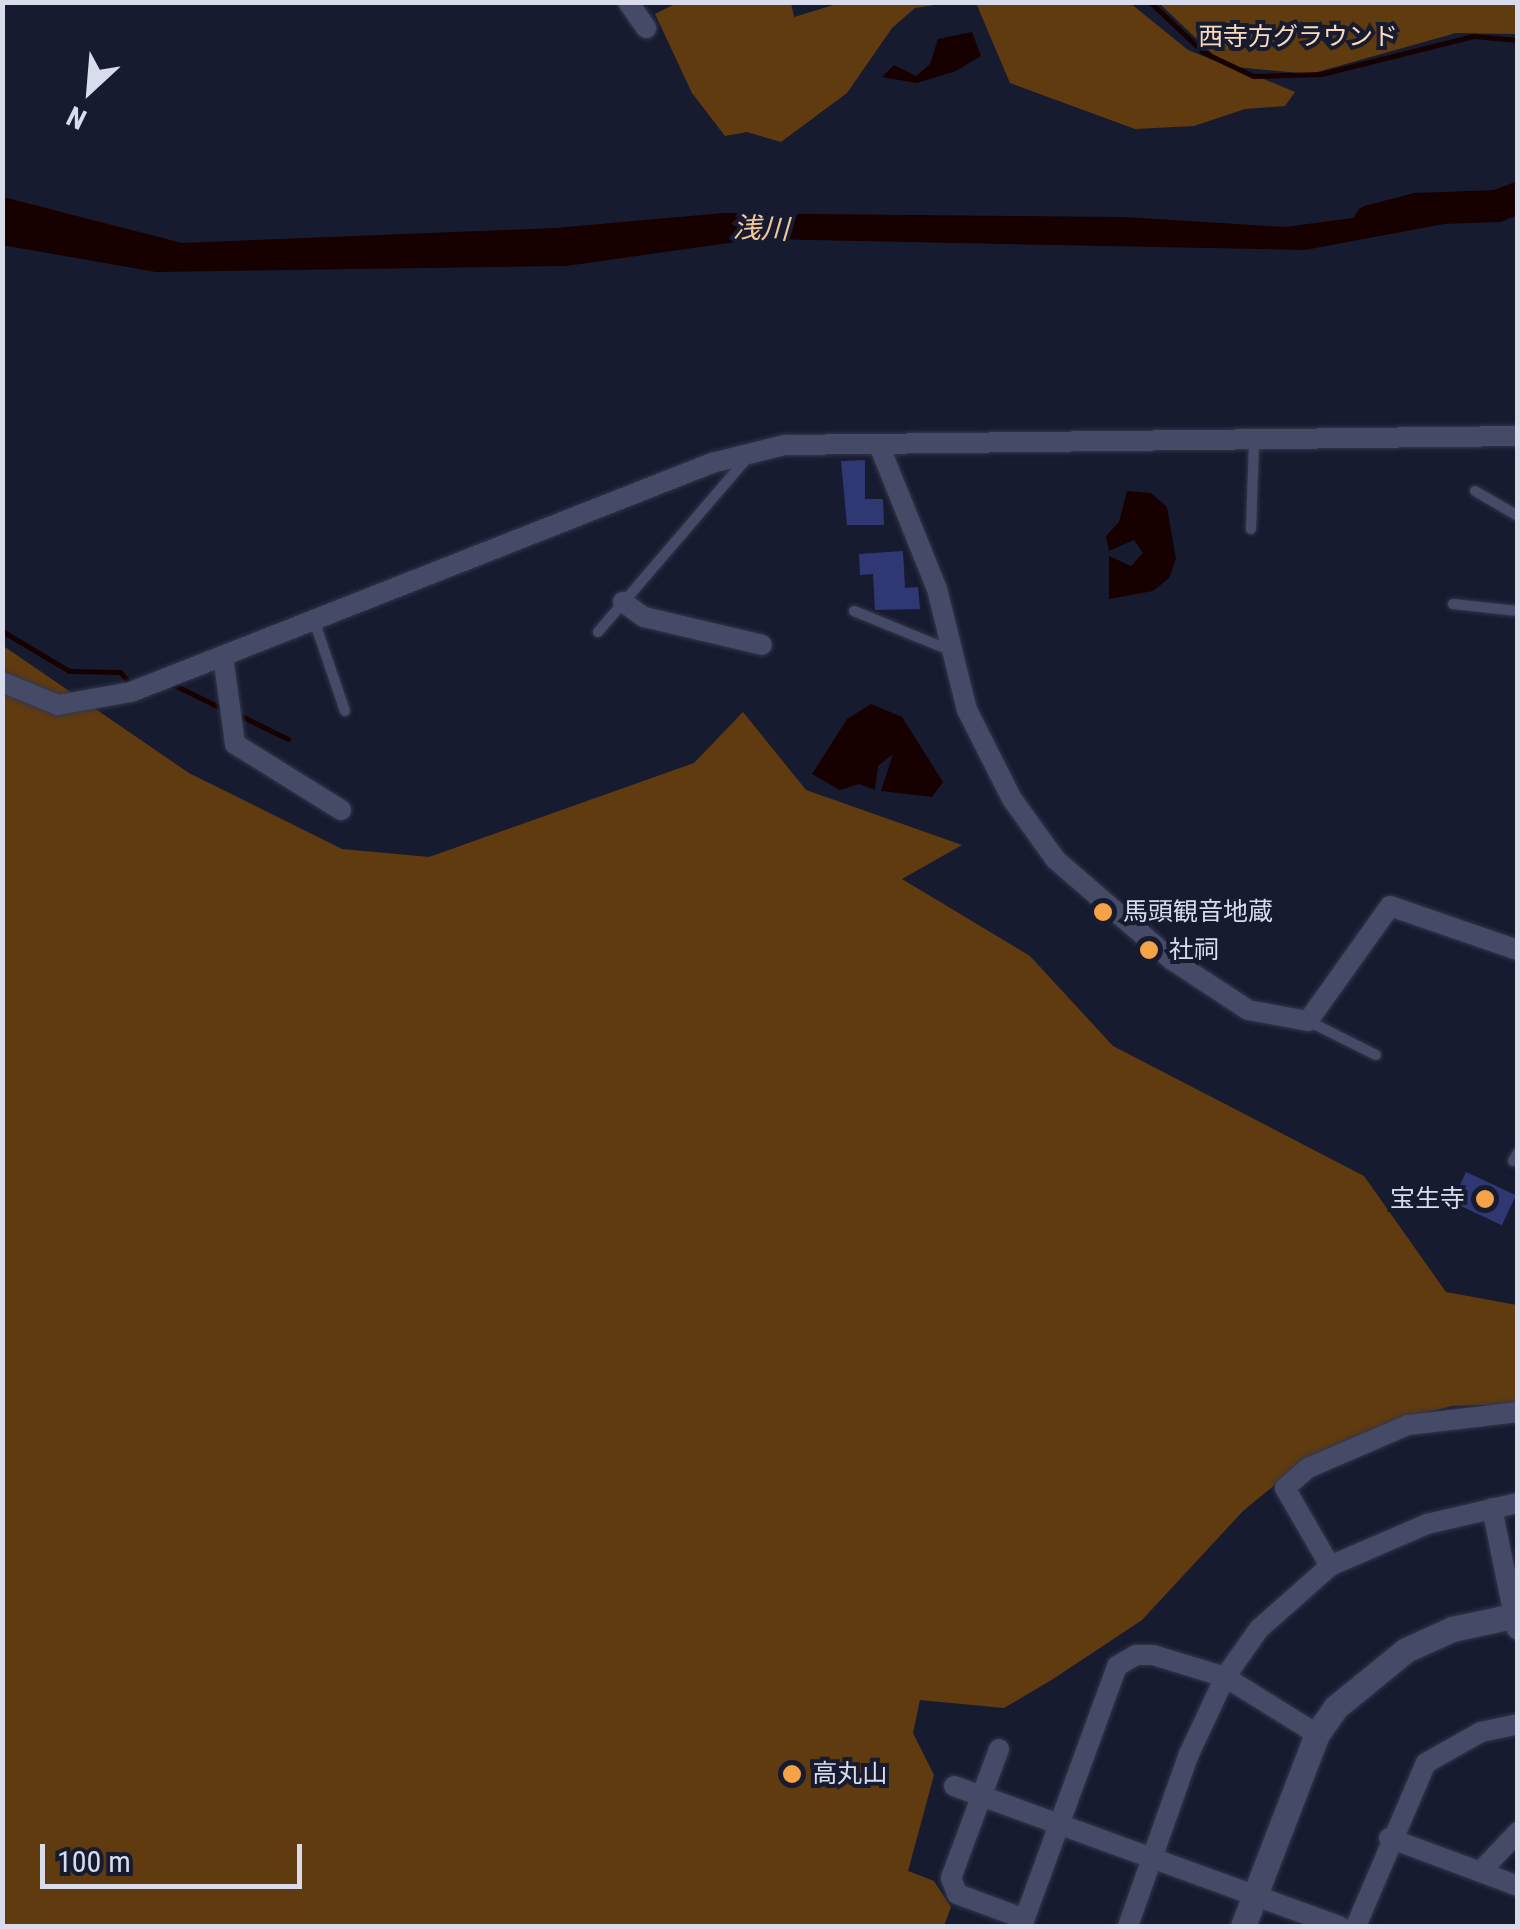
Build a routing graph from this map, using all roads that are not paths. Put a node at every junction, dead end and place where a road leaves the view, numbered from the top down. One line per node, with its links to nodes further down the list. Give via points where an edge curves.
1 (628, 2): 2 (street)
2 (646, 28)
3 (1518, 436): 4 (street)
4 (1254, 443): 5 (street); 9 (lane)
5 (879, 445): 6 (street); 17 (street, via 937,589)
6 (752, 450): 10 (lane); 14 (street)
7 (1475, 490): 8 (lane)
8 (1518, 516)
9 (1252, 529)
10 (622, 602): 15 (lane); 16 (street, via 644,617)
11 (1452, 604): 13 (lane)
12 (854, 611): 17 (lane)
13 (1518, 611)
14 (314, 620): 18 (street); 20 (lane)
15 (598, 632)
16 (762, 644)
17 (953, 652): 23 (street, via 978,738 1056,860 1204,982 1248,1010)
18 (223, 656): 19 (street, via 84,706 33,698); 21 (street, via 235,744)
19 (2, 682)
20 (346, 712)
21 (341, 810)
22 (1518, 950): 23 (street, via 1390,906)
23 (1308, 1021): 24 (lane)
24 (1376, 1055)
25 (1518, 1412): 28 (street, via 1408,1426 1308,1468 1285,1488)
26 (1518, 1503): 27 (street)
27 (1492, 1508): 28 (street, via 1427,1524); 29 (street)
28 (1330, 1566): 30 (street, via 1259,1629)
29 (1514, 1608): 32 (street, via 1406,1650 1368,1675)
30 (1225, 1677): 32 (street); 36 (street, via 1153,1655 1117,1666); 39 (street, via 1189,1754)
31 (1518, 1724): 38 (street, via 1482,1732 1426,1763)
32 (1317, 1734): 42 (street)
33 (999, 1748): 35 (street)
34 (954, 1786): 35 (street)
35 (980, 1796): 36 (street); 43 (street, via 952,1878 958,1894)
36 (1059, 1824): 39 (street); 43 (street)
37 (1518, 1832): 40 (street)
38 (1389, 1838): 40 (street); 47 (street)
39 (1154, 1858): 42 (street); 44 (street)
40 (1480, 1872): 41 (street)
41 (1518, 1886)
42 (1254, 1896): 45 (street); 46 (street)
43 (1024, 1923)
44 (1128, 1926)
45 (1242, 1926)
46 (1340, 1926)
47 (1356, 1926)

